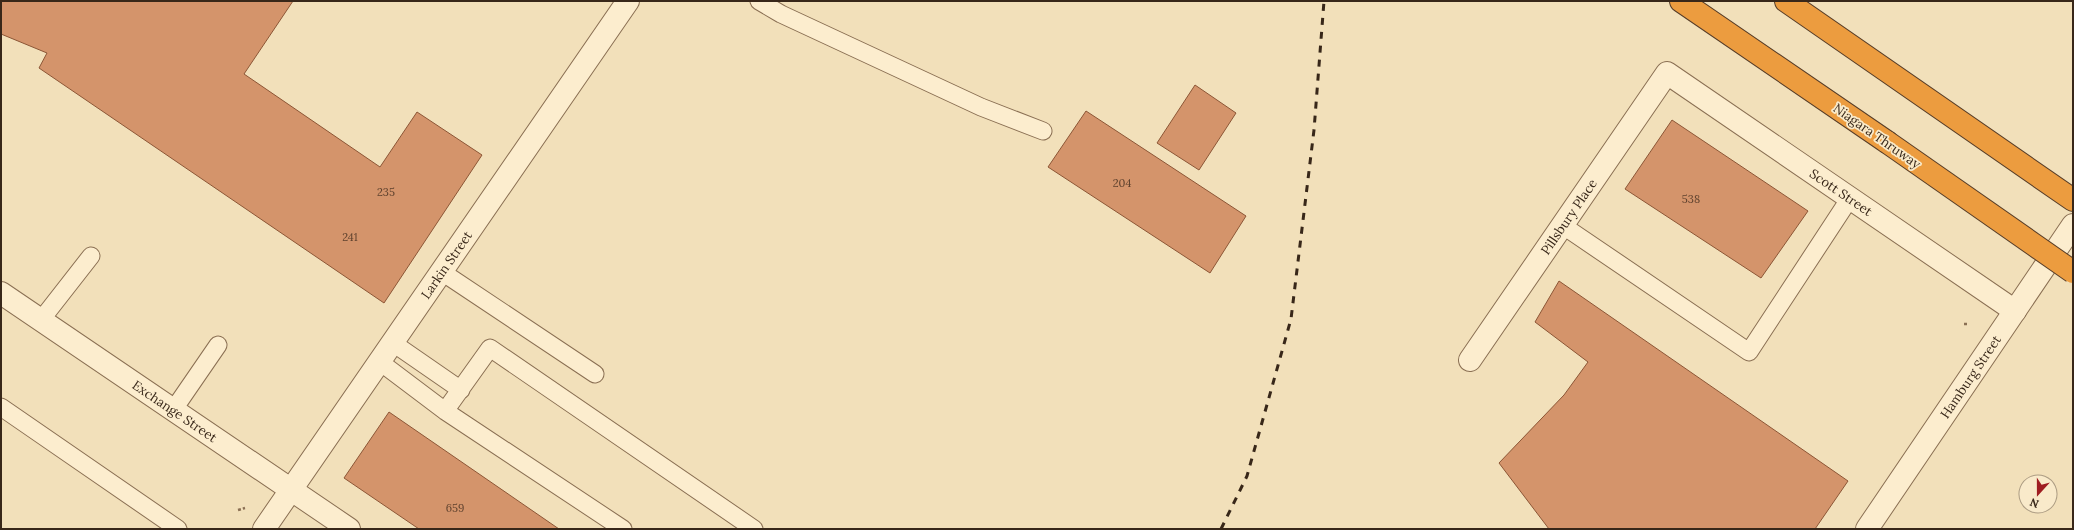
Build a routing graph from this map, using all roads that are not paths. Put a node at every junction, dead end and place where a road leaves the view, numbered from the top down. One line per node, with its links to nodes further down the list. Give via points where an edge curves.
1 (628, 1): 12 (street, Larkin Street)
2 (759, 1): 6 (lane, via 967,101)
3 (1681, 1): 13 (highway, Niagara Thruway, bridge)
4 (1786, 1): 8 (highway)
5 (1667, 73): 7 (street, Scott Street); 9 (street, Pillsbury Place)
6 (1043, 131)
7 (1850, 198): 9 (lane, via 1749,352); 15 (street, Scott Street)
8 (2073, 200)
9 (1562, 225): 19 (street, Pillsbury Place)
10 (2073, 225): 15 (street, Hamburg Street)
11 (91, 256): 16 (lane)
12 (442, 272): 17 (street, Larkin Street); 21 (lane)
13 (2073, 272)
14 (1, 293): 16 (street, Exchange Street)
15 (2015, 311): 33 (street, Hamburg Street)
16 (41, 320): 24 (street, Exchange Street)
17 (393, 343): 20 (street, Larkin Street); 22 (lane)
18 (218, 344): 24 (lane)
19 (1470, 360)
20 (380, 362): 25 (lane); 26 (street, Larkin Street)
21 (595, 374)
22 (460, 390): 25 (lane); 27 (lane, via 490,348)
23 (1, 406): 28 (lane)
24 (174, 409): 26 (street, Exchange Street)
25 (445, 411): 31 (lane)
26 (292, 489): 29 (street, Larkin Street); 30 (street, Exchange Street)
27 (734, 524): 32 (lane)
28 (178, 529)
29 (264, 529)
30 (348, 529)
31 (623, 529)
32 (754, 529)
33 (1867, 529)

